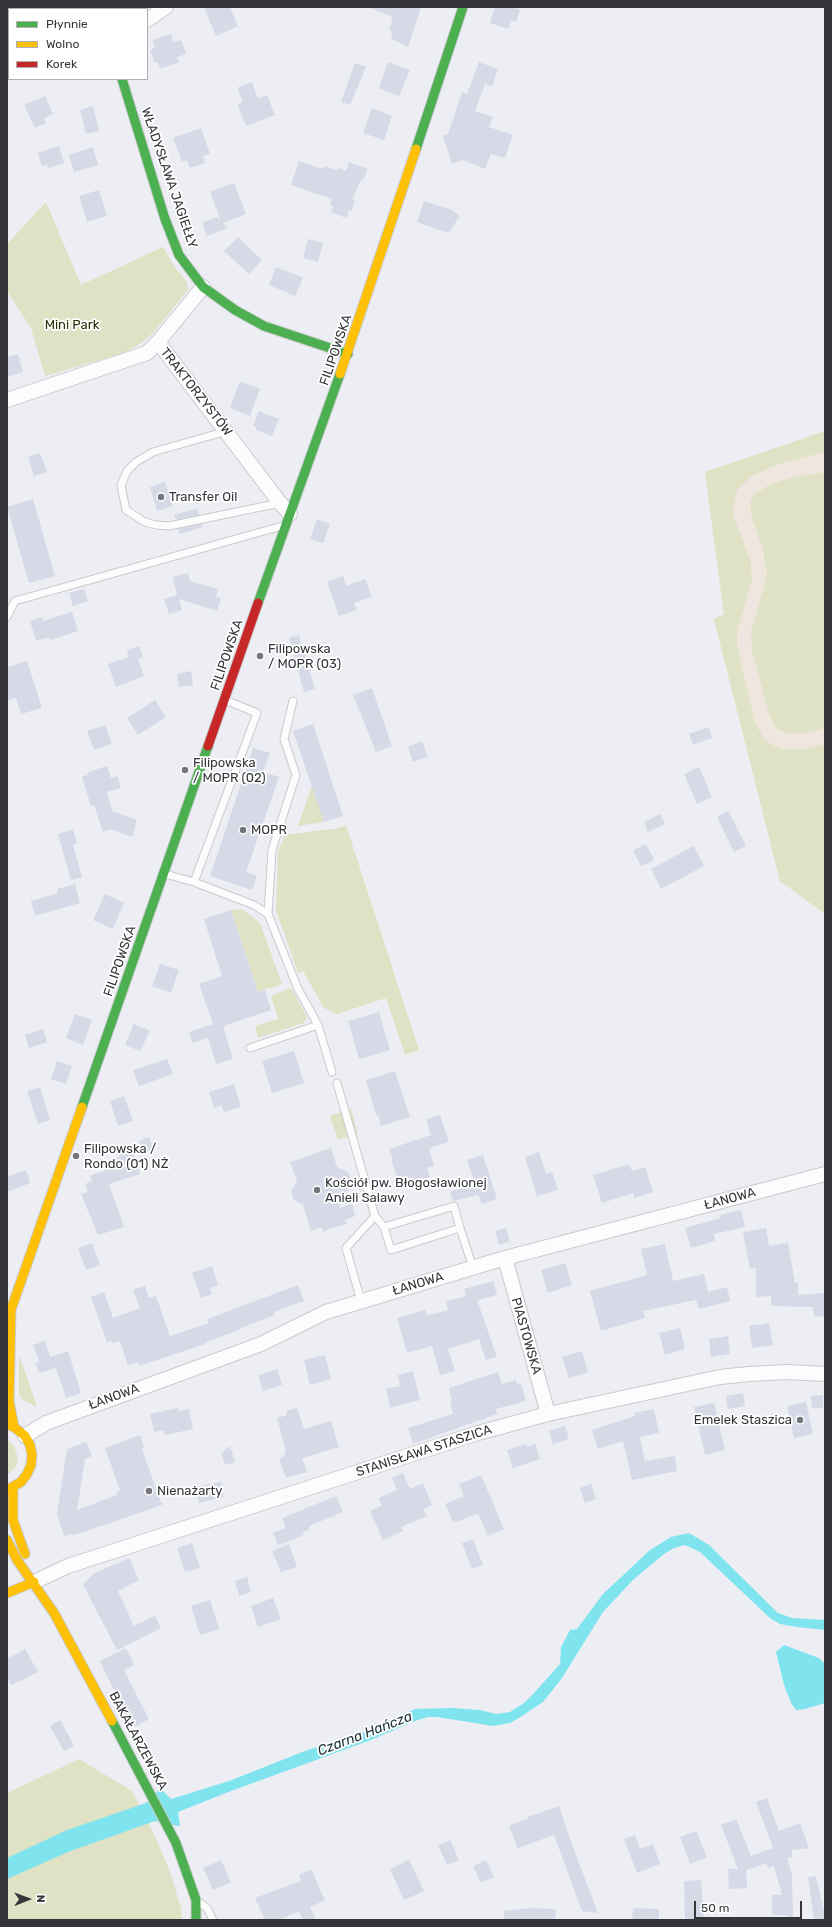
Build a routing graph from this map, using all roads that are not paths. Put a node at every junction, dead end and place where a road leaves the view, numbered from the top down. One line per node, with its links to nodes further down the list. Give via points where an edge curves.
1 (166, 7): 3 (street)
2 (464, 7): 7 (street, FILIPOWSKA)
3 (148, 19)
4 (122, 80): 5 (street, WŁADYSŁAWA JAGIEŁŁY, via 179,255)
5 (203, 287): 6 (street); 7 (street, WŁADYSŁAWA JAGIEŁŁY, via 235,310 264,326)
6 (158, 342): 8 (street, TRAKTORZYSTÓW, via 147,353); 9 (street, TRAKTORZYSTÓW)
7 (348, 354): 11 (street, FILIPOWSKA)
8 (7, 400)
9 (227, 431): 10 (street, TRAKTORZYSTÓW); 10 (lane, via 154,452 136,462 127,471 121,485 126,510 145,522 169,526)
10 (280, 503): 11 (street, TRAKTORZYSTÓW)
11 (288, 519): 12 (lane, via 15,601); 13 (street, FILIPOWSKA)
12 (7, 617)
13 (225, 700): 15 (street, FILIPOWSKA); 16 (lane, via 257,713)
14 (293, 700): 17 (lane, via 284,740 296,774 272,850)
15 (165, 874): 16 (lane); 29 (street, FILIPOWSKA)
16 (194, 882): 17 (lane, via 254,905)
17 (268, 914): 18 (lane, via 295,982)
18 (318, 1025): 19 (lane); 20 (lane)
19 (250, 1048)
20 (332, 1072)
21 (337, 1083): 23 (lane)
22 (825, 1174): 26 (street, ŁANOWA)
23 (375, 1216): 24 (lane); 28 (lane, via 346,1248)
24 (384, 1227): 25 (lane, via 454,1206); 25 (lane, via 391,1250)
25 (460, 1228): 27 (lane)
26 (505, 1258): 27 (street, ŁANOWA); 32 (street, PIASTOWSKA)
27 (473, 1268): 28 (street, ŁANOWA)
28 (361, 1302): 34 (street, ŁANOWA, via 326,1312 261,1344 46,1423)
29 (11, 1311): 30 (street, FILIPOWSKA); 33 (street, FILIPOWSKA)
30 (7, 1321)
31 (825, 1374): 32 (street, STANISŁAWA STASZICA, via 788,1372 720,1377)
32 (548, 1414): 37 (street, STANISŁAWA STASZICA, via 478,1433 68,1566)
33 (10, 1425): 34 (street)
34 (25, 1436): 35 (street, via 30,1445 31,1465 21,1482)
35 (10, 1489): 37 (street, BAKAŁARZEWSKA, via 13,1520)
36 (7, 1540): 37 (street, BAKAŁARZEWSKA, via 17,1560)
37 (34, 1582): 38 (street); 39 (street, BAKAŁARZEWSKA, via 54,1613 144,1779 176,1843)
38 (7, 1592)
39 (196, 1900): 40 (street, BAKAŁARZEWSKA); 41 (lane, via 207,1908)
40 (196, 1920)
41 (213, 1920)

